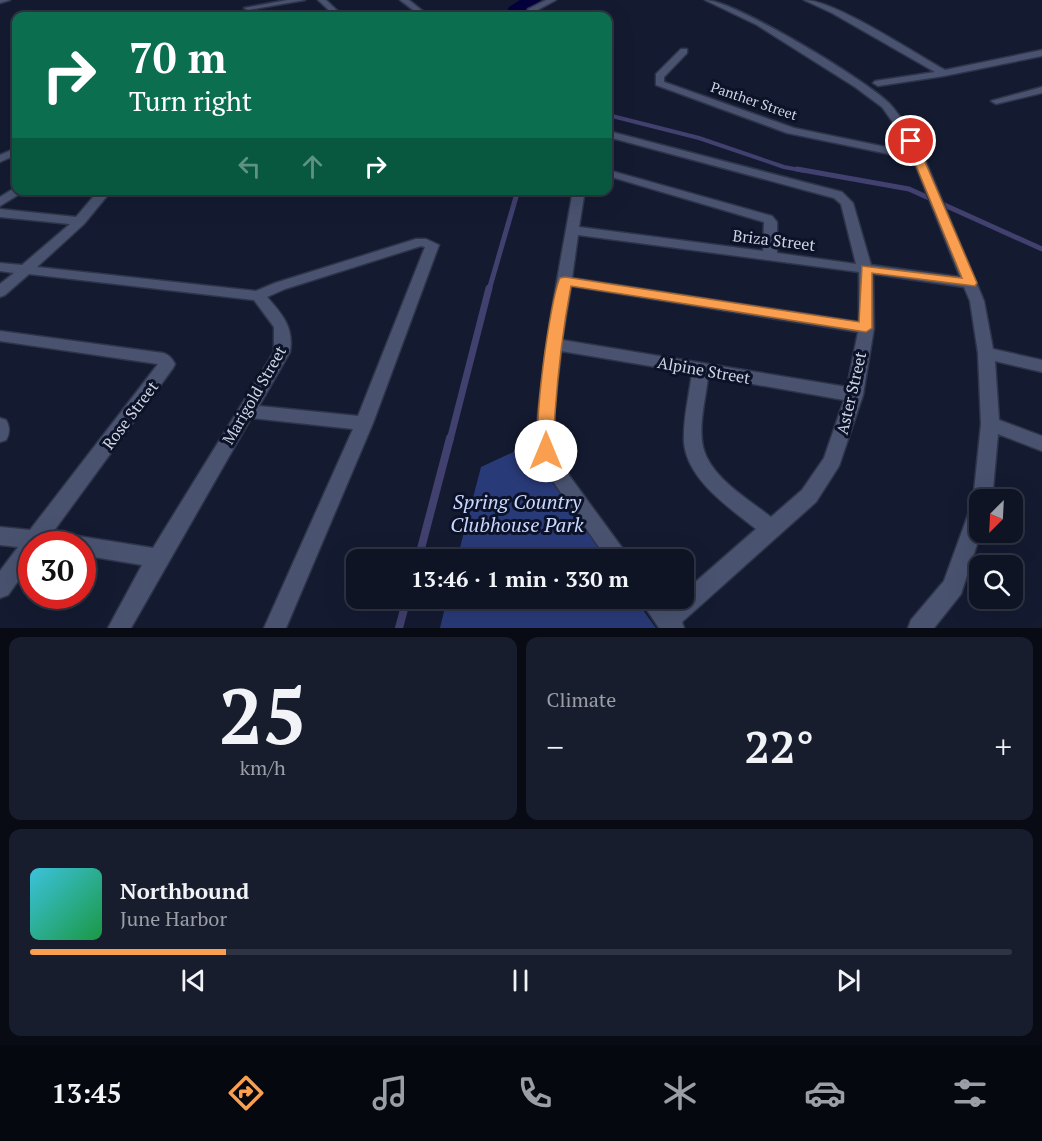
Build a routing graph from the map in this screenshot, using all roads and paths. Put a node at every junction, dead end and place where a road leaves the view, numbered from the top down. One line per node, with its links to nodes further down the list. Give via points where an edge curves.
1 (6, 0): 9 (street)
2 (242, 0): 10 (street)
3 (300, 0): 10 (street)
4 (322, 0): 12 (street)
5 (404, 0): 13 (street)
6 (552, 0): 14 (street)
7 (709, 0): 22 (street, via 794,42 876,97 903,127)
8 (808, 0): 17 (street, via 835,11)
9 (0, 1)
10 (248, 8): 11 (street)
11 (251, 12)
12 (335, 12)
13 (419, 12)
14 (530, 12)
15 (684, 51): 22 (street, Panther Street, via 659,76 659,83 772,126)
16 (1042, 53): 17 (street)
17 (944, 73): 18 (street)
18 (879, 83)
19 (1042, 90): 20 (street)
20 (996, 101)
21 (612, 135): 31 (street, Aster Street, via 838,195 847,203)
22 (918, 157): 34 (street)
23 (612, 174): 29 (street, via 768,219)
24 (102, 195): 27 (street)
25 (578, 195): 28 (street)
26 (0, 213): 27 (street)
27 (80, 221): 32 (street)
28 (573, 230): 29 (street, Briza Street); 33 (street)
29 (770, 256): 31 (street, Briza Street)
30 (0, 267): 32 (street)
31 (866, 268): 34 (street, Briza Street); 37 (street, Aster Street)
32 (26, 270): 35 (street); 36 (street)
33 (565, 281): 37 (street); 39 (street)
34 (970, 283): 40 (street)
35 (0, 292)
36 (258, 296): 44 (street, Marigold Street, via 283,325 286,338 282,352); 45 (street, via 421,242 432,245)
37 (866, 328): 43 (street, Aster Street)
38 (0, 336): 52 (street, Rose Street, via 163,359 167,364)
39 (554, 344): 42 (street, Alpine Street); 57 (street, via 546,451 552,467)
40 (986, 353): 41 (street); 46 (street)
41 (1042, 366)
42 (701, 370): 43 (street, Alpine Street); 51 (street, via 693,446 697,459 706,474)
43 (854, 396): 51 (street, Aster Street, via 832,461 809,496)
44 (247, 411): 45 (street); 58 (street, Marigold Street)
45 (364, 423): 64 (street)
46 (990, 424): 49 (street); 50 (street)
47 (0, 425): 48 (street)
48 (0, 435)
49 (1042, 444)
50 (983, 489)
51 (772, 530): 62 (street, Aster Street)
52 (42, 531)
53 (0, 536): 55 (street)
54 (969, 539): 65 (street, via 953,587)
55 (18, 540)
56 (96, 548): 58 (street)
57 (613, 549)
58 (158, 558): 63 (street, Marigold Street)
59 (18, 563): 60 (street, Rose Street)
60 (0, 588)
61 (658, 609): 62 (street, Aster Street)
62 (670, 625)
63 (119, 628)
64 (275, 628)
65 (919, 628)

